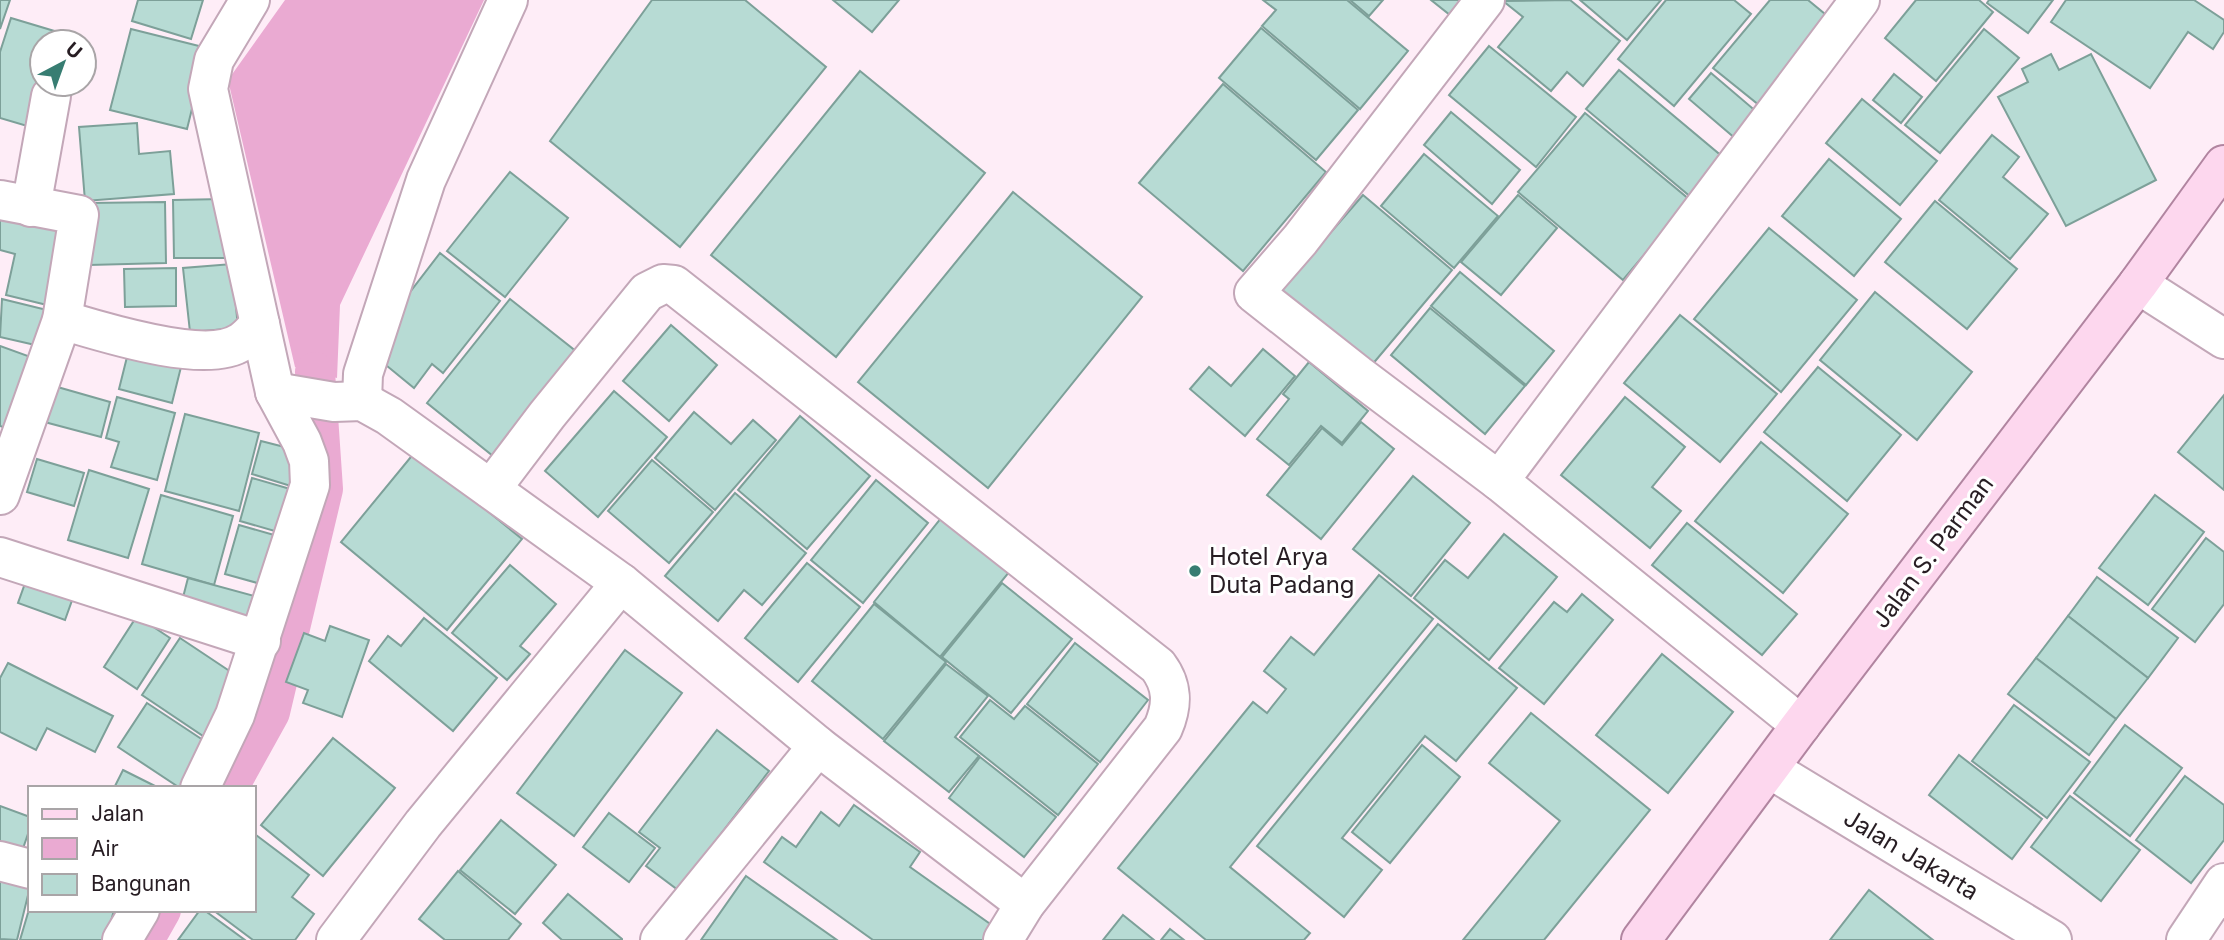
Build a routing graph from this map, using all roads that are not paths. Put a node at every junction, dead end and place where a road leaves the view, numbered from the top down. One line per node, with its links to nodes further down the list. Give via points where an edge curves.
1 (250, 0): 10 (street, via 214,60 208,89)
2 (508, 0): 13 (street, via 426,180 363,374)
3 (1485, 0): 14 (street, via 1254,293)
4 (1860, 0): 14 (street)
5 (50, 98): 7 (street)
6 (2224, 165): 8 (main road, Jalan S. Parman)
7 (15, 203): 9 (street, via 79,215)
8 (2138, 284): 11 (street); 20 (main road, Jalan S. Parman)
9 (62, 320): 10 (street, via 149,343 206,350 240,343); 16 (street)
10 (260, 324): 12 (street)
11 (2224, 339)
12 (280, 393): 13 (street); 19 (street, via 309,461 310,485)
13 (348, 402): 15 (street, via 389,416)
14 (1499, 481): 20 (street)
15 (491, 489): 18 (street); 27 (street, via 647,292 663,284 678,287 1158,666 1168,679 1170,713 1163,728)
16 (0, 495)
17 (0, 557): 19 (street)
18 (621, 583): 21 (street); 30 (street, via 423,824)
19 (261, 641): 23 (street, via 235,715)
20 (1801, 725): 22 (main road, Jalan S. Parman)
21 (818, 746): 27 (street); 31 (street)
22 (1770, 769): 33 (main road, Jalan S. Parman); 34 (street, Jalan Jakarta)
23 (201, 786)
24 (0, 861): 25 (street)
25 (28, 868)
26 (2224, 883): 35 (street)
27 (1025, 904): 32 (street)
28 (138, 912): 29 (street)
29 (122, 940)
30 (336, 940)
31 (660, 940)
32 (1003, 940)
33 (1641, 940)
34 (2052, 940)
35 (2186, 940)

